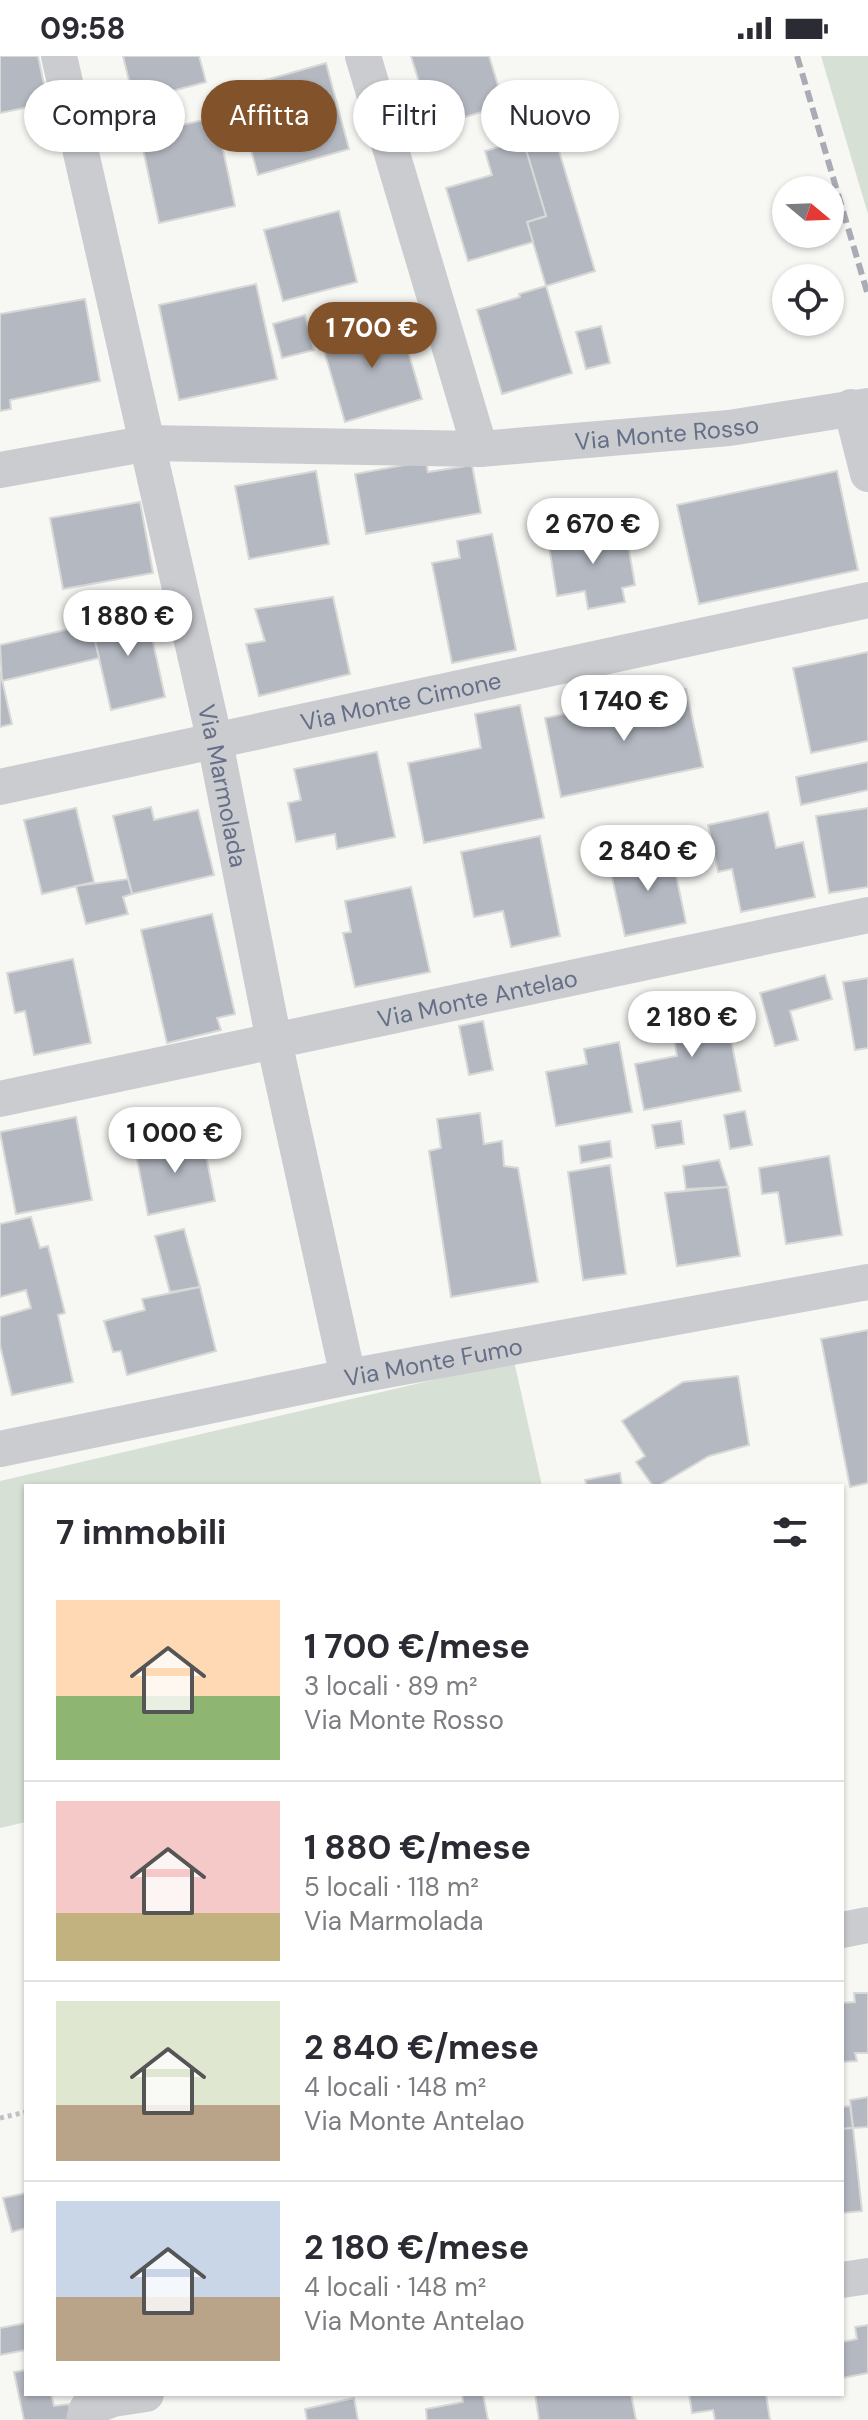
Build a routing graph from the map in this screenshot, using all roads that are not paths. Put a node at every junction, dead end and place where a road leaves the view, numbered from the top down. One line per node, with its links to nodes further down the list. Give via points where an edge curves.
1 (59, 56): 4 (street, Via Marmolada)
2 (363, 56): 5 (street)
3 (859, 407): 5 (street, Via Monte Rosso, via 729,428); 7 (street)
4 (149, 443): 5 (street, Via Monte Rosso); 6 (street, Via Monte Rosso); 9 (street, Via Marmolada)
5 (480, 449)
6 (0, 470)
7 (868, 474)
8 (868, 600): 9 (street, Via Monte Cimone)
9 (215, 742): 10 (street, Via Monte Cimone); 12 (street, Via Marmolada)
10 (0, 787)
11 (868, 915): 12 (street, Via Monte Antelao)
12 (274, 1041): 13 (street, Via Monte Antelao); 15 (street, Via Marmolada)
13 (0, 1099)
14 (868, 1282): 15 (street, Via Monte Fumo)
15 (348, 1377): 16 (street, Via Monte Fumo)
16 (0, 1449)
17 (868, 1925): 18 (street)
18 (844, 1930)
19 (868, 2276): 20 (street)
20 (844, 2280)
21 (133, 2396): 22 (street, via 87,2409)
22 (84, 2420)

